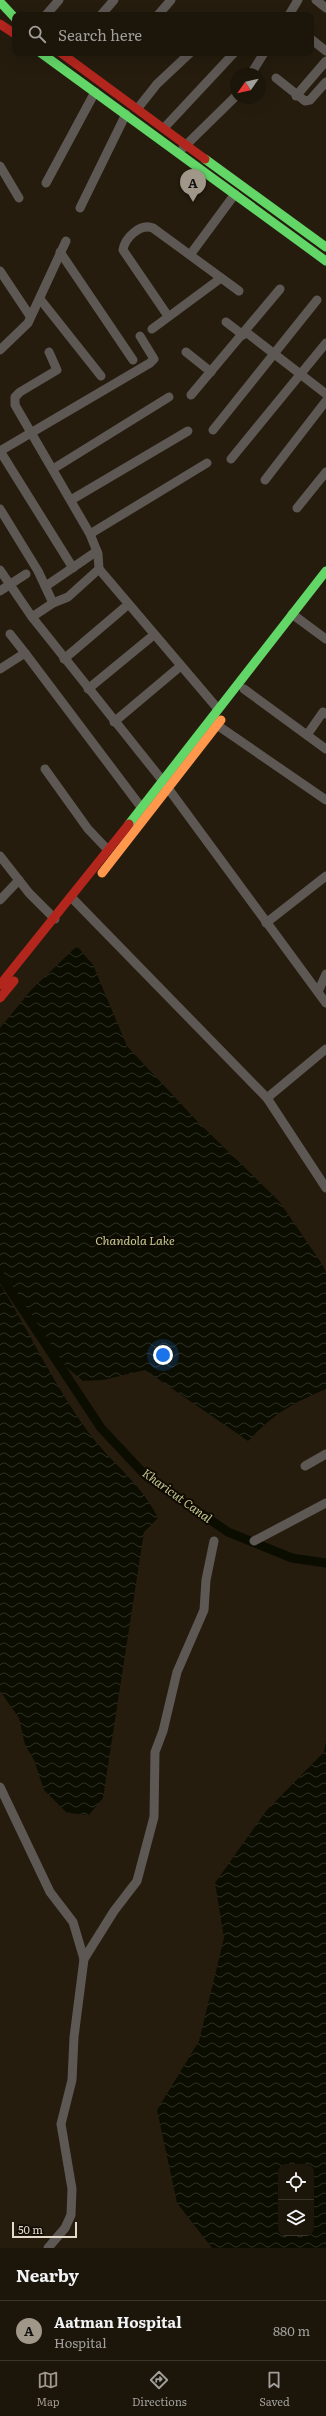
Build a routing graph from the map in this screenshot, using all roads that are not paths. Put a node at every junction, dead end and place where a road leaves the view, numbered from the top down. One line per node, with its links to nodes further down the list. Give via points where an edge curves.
1 (59, 0): 8 (street)
2 (114, 0): 9 (street)
3 (171, 0): 10 (street)
4 (298, 0): 11 (street)
5 (316, 0): 7 (street)
6 (0, 2): 12 (main road)
7 (326, 8)
8 (49, 12)
9 (104, 12)
10 (161, 12)
11 (291, 12)
12 (12, 15)
13 (0, 24): 14 (main road)
14 (12, 32)
15 (314, 41): 16 (street)
16 (326, 51)
17 (45, 56): 26 (main road)
18 (69, 56): 29 (main road)
19 (187, 56): 29 (street, via 157,84)
20 (231, 56): 31 (street)
21 (262, 56): 23 (street)
22 (326, 61): 27 (street)
23 (255, 68)
24 (276, 78): 27 (street)
25 (326, 82): 27 (street, via 310,100 302,101)
26 (95, 92): 30 (main road); 35 (street)
27 (296, 96)
28 (230, 102): 32 (street)
29 (138, 108): 31 (main road)
30 (126, 114): 33 (main road); 38 (street)
31 (164, 128): 32 (main road)
32 (186, 143): 33 (street); 40 (main road)
33 (180, 153): 36 (main road)
34 (0, 166): 37 (street)
35 (46, 183)
36 (235, 194): 42 (street); 43 (main road)
37 (19, 198)
38 (80, 208)
39 (66, 241): 41 (street)
40 (326, 247)
41 (60, 252): 48 (street); 61 (street)
42 (190, 255): 45 (street); 51 (street, via 147,225 141,227 124,244 123,250 127,257)
43 (326, 261)
44 (0, 271): 50 (street)
45 (221, 278): 47 (street); 51 (street)
46 (280, 289): 54 (street)
47 (239, 291)
48 (40, 299): 50 (street); 64 (street)
49 (317, 300): 60 (street)
50 (30, 316): 57 (street, via 22,331)
51 (168, 316): 53 (street)
52 (226, 322): 54 (street)
53 (152, 328)
54 (244, 334): 60 (street); 62 (street)
55 (140, 336): 71 (street, via 152,353 154,359 150,363)
56 (326, 343): 63 (street)
57 (0, 349)
58 (49, 352): 71 (street, via 57,370 15,397 16,405)
59 (186, 352): 62 (street)
60 (274, 354): 63 (street); 70 (street)
61 (133, 360)
62 (211, 372): 66 (street)
63 (300, 374): 65 (street); 73 (street)
64 (101, 376)
65 (326, 394)
66 (191, 395)
67 (169, 396): 75 (street)
68 (326, 400): 77 (street)
69 (188, 430): 78 (street)
70 (214, 430)
71 (32, 433): 72 (street); 75 (street)
72 (0, 451): 83 (street)
73 (231, 459)
74 (207, 463): 81 (street)
75 (53, 469): 78 (street)
76 (326, 472): 79 (street)
77 (265, 480)
78 (71, 500): 81 (street)
79 (297, 508)
80 (0, 509): 90 (street)
81 (90, 534): 82 (street)
82 (97, 551): 83 (street); 84 (street)
83 (73, 568): 90 (street)
84 (99, 569): 92 (street, via 68,597); 105 (street)
85 (0, 570): 89 (street)
86 (326, 571): 94 (main road)
87 (26, 574): 89 (street)
88 (326, 584): 94 (main road)
89 (9, 585): 91 (street); 95 (street)
90 (46, 586): 92 (street)
91 (0, 591)
92 (53, 603): 95 (street)
93 (124, 608): 100 (street)
94 (296, 616): 98 (street); 104 (main road); 105 (main road)
95 (32, 617): 100 (street)
96 (10, 634): 99 (street)
97 (150, 638): 103 (street)
98 (326, 639)
99 (25, 653): 101 (street); 115 (street)
100 (64, 659): 103 (street)
101 (0, 669)
102 (177, 669): 107 (street)
103 (88, 689): 107 (street)
104 (244, 689): 108 (main road); 109 (street)
105 (218, 708): 112 (main road)
106 (326, 714): 109 (street, via 323,712)
107 (114, 722): 112 (street)
108 (217, 725): 113 (main road); 114 (street)
109 (307, 735): 110 (street)
110 (326, 749)
111 (45, 769): 116 (street, via 88,829)
112 (162, 780): 113 (street); 115 (main road)
113 (168, 790): 121 (main road); 123 (street)
114 (326, 800)
115 (141, 806): 116 (main road)
116 (108, 850): 121 (main road)
117 (0, 856): 119 (street)
118 (326, 876): 123 (street)
119 (19, 880): 120 (street); 122 (street)
120 (0, 900)
121 (75, 900): 122 (main road); 127 (main road); 130 (street)
122 (55, 919): 125 (main road)
123 (266, 923): 126 (street)
124 (326, 974): 126 (street)
125 (0, 985)
126 (318, 992): 128 (street)
127 (0, 998)
128 (326, 1003)
129 (326, 1049): 130 (street)
130 (266, 1098): 131 (street)
131 (326, 1188)
132 (326, 1454): 133 (street)
133 (305, 1466)
134 (326, 1503): 136 (street)
135 (214, 1541): 138 (street, via 206,1580 204,1610 177,1672 155,1752 154,1817 137,1881 114,1911)
136 (254, 1541)
137 (0, 1787): 138 (street, via 50,1892 73,1922)
138 (84, 1959): 139 (street, via 74,2037 72,2080 61,2124 72,2189 71,2215 65,2228)
139 (48, 2248)

